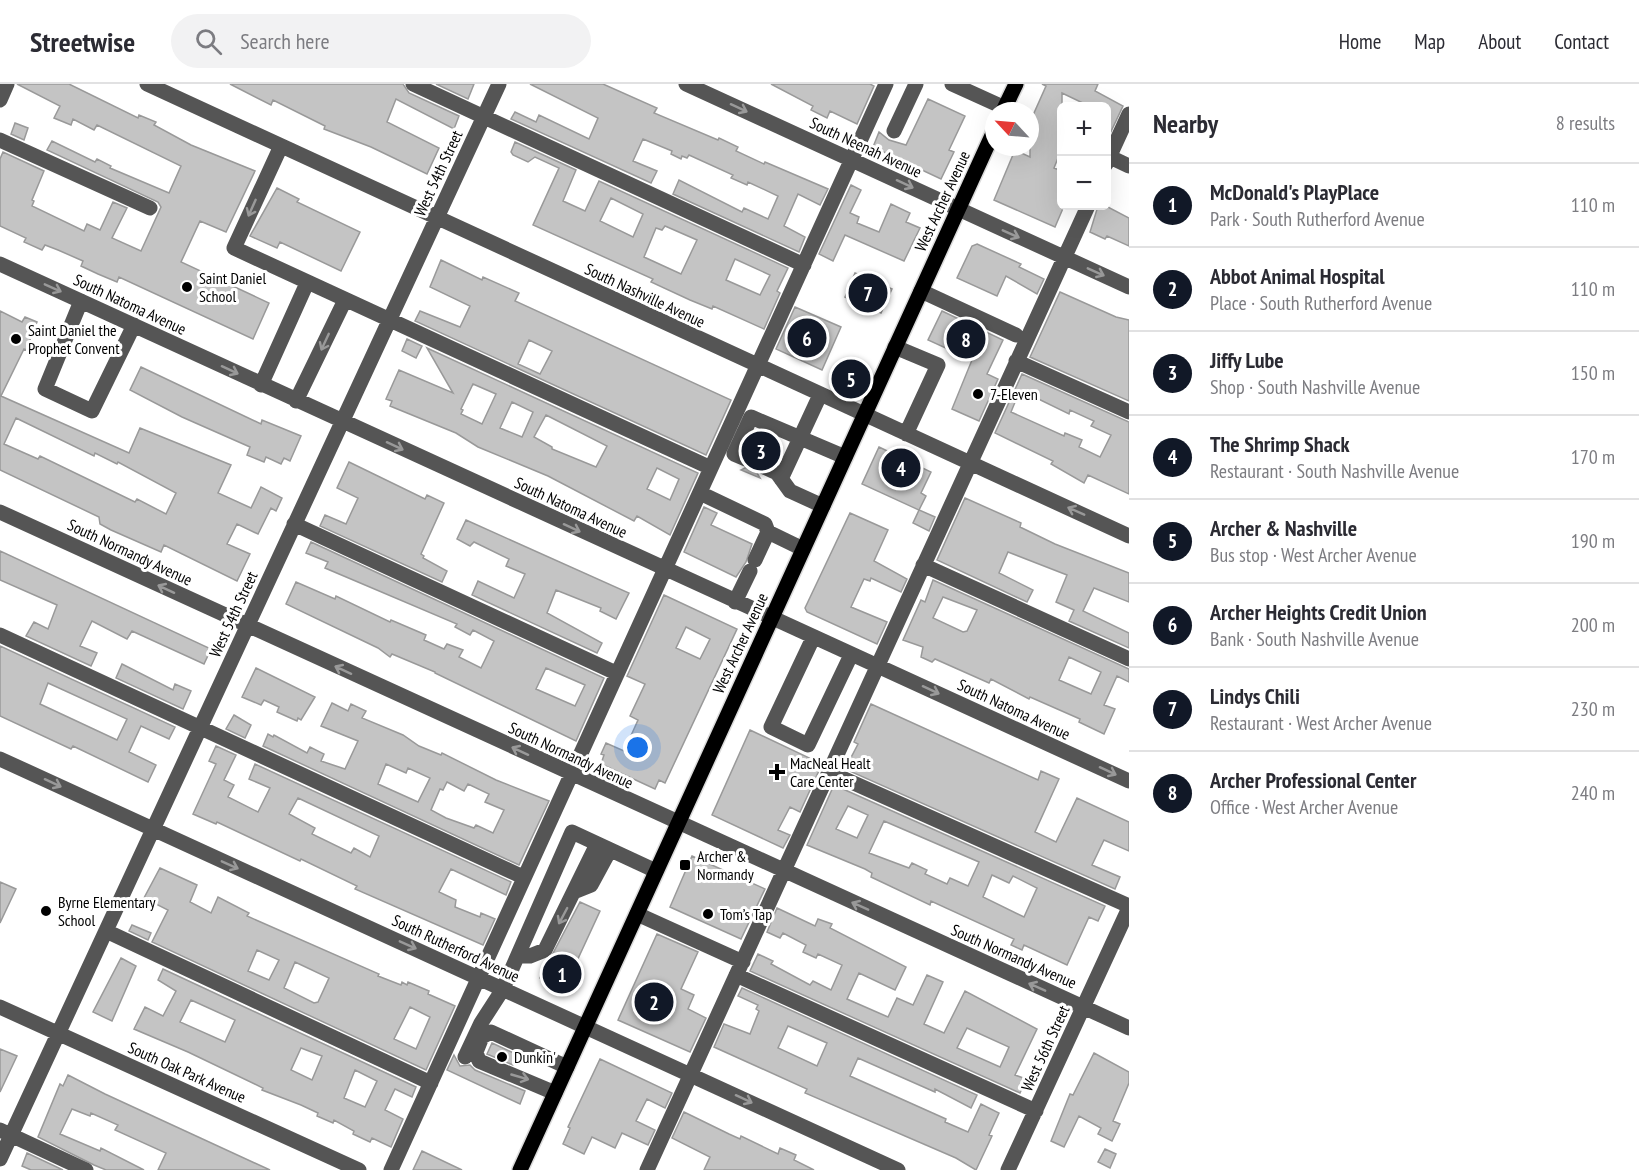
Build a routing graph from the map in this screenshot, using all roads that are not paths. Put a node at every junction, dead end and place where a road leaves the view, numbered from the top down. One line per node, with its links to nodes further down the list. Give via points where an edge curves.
1 (8, 84): 10 (street)
2 (147, 84): 17 (street, South Nashville Avenue)
3 (413, 84): 14 (street)
4 (499, 84): 14 (street, West 54th Street)
5 (686, 84): 20 (street, South Neenah Avenue, one-way to 20)
6 (886, 84): 20 (street)
7 (916, 84): 15 (street)
8 (952, 84): 11 (street)
9 (1016, 84): 12 (main road)
10 (0, 100)
11 (988, 102)
12 (1008, 102)
13 (1129, 114): 19 (street)
14 (484, 117): 26 (street, West 54th Street); 29 (street)
15 (894, 131)
16 (0, 140): 23 (street)
17 (280, 146): 26 (street, South Nashville Avenue); 30 (street, one-way to 30, via 234,248)
18 (985, 151): 24 (main road, West Archer Avenue)
19 (1110, 156)
20 (852, 160): 24 (street, South Neenah Avenue, one-way to 24); 29 (street)
21 (1111, 161): 22 (street)
22 (1129, 166)
23 (150, 208)
24 (958, 209): 27 (street, South Neenah Avenue, one-way to 27); 32 (main road, West Archer Avenue)
25 (1086, 210): 27 (street)
26 (437, 218): 35 (street, West 54th Street); 40 (street, South Nashville Avenue)
27 (1064, 258): 31 (street, South Neenah Avenue, one-way to 31); 39 (street)
28 (0, 264): 34 (street, South Natoma Avenue, one-way to 34)
29 (804, 265): 40 (street)
30 (308, 283): 33 (street); 41 (street)
31 (1129, 287)
32 (921, 291): 37 (street); 38 (main road, West Archer Avenue)
33 (345, 300): 35 (street); 43 (street, one-way to 43)
34 (81, 301): 36 (street, South Natoma Avenue); 36 (street, via 45,389 92,411)
35 (390, 320): 46 (street, West 54th Street); 53 (street)
36 (134, 325): 41 (street, South Natoma Avenue, one-way to 41)
37 (1016, 335)
38 (895, 347): 45 (main road, West Archer Avenue); 47 (street, via 938,365)
39 (1016, 361): 44 (street); 51 (street)
40 (757, 366): 42 (street, South Nashville Avenue); 53 (street)
41 (261, 385): 43 (street, South Natoma Avenue)
42 (820, 395): 45 (street, South Nashville Avenue); 48 (street)
43 (296, 401): 46 (street, South Natoma Avenue)
44 (1129, 412)
45 (864, 415): 47 (street, South Nashville Avenue); 49 (main road, West Archer Avenue)
46 (342, 422): 58 (street, West 54th Street); 63 (street, South Natoma Avenue, one-way to 63)
47 (906, 434): 51 (street, South Nashville Avenue)
48 (800, 437): 49 (street); 50 (street, via 751,417 734,454); 54 (street)
49 (845, 457): 56 (main road, West Archer Avenue)
50 (746, 459)
51 (970, 463): 60 (street, South Nashville Avenue, one-way to 51); 62 (street)
52 (764, 467): 54 (street)
53 (711, 468): 55 (street)
54 (782, 478): 56 (street, via 790,491)
55 (700, 493): 59 (street, via 765,524); 63 (street)
56 (823, 506): 61 (main road, West Archer Avenue)
57 (0, 512): 66 (street, South Normandy Avenue, one-way to 57)
58 (294, 524): 66 (street, West 54th Street); 72 (street)
59 (768, 532): 61 (street); 64 (street)
60 (1129, 536)
61 (803, 549): 65 (main road, West Archer Avenue)
62 (923, 565): 70 (street); 71 (street)
63 (665, 570): 64 (street, South Natoma Avenue); 72 (street)
64 (735, 602): 65 (street, South Natoma Avenue)
65 (771, 619): 68 (street, South Natoma Avenue); 78 (main road, West Archer Avenue)
66 (247, 626): 73 (street, West 54th Street); 76 (street, South Normandy Avenue, one-way to 66)
67 (0, 635): 73 (street)
68 (813, 638): 69 (street, South Natoma Avenue); 69 (street, via 771,727 808,745)
69 (851, 655): 71 (street, South Natoma Avenue)
70 (1129, 659)
71 (877, 666): 75 (street); 77 (street, South Natoma Avenue, one-way to 77)
72 (616, 673): 76 (street)
73 (200, 727): 79 (street, West 54th Street); 83 (street)
74 (0, 759): 79 (street, South Rutherford Avenue, one-way to 79)
75 (829, 772): 82 (street); 84 (street)
76 (572, 775): 78 (street, South Normandy Avenue); 83 (street)
77 (1129, 781)
78 (678, 824): 81 (main road, West Archer Avenue); 82 (street, South Normandy Avenue)
79 (153, 830): 86 (street, West 54th Street); 89 (street, South Rutherford Avenue, one-way to 89)
80 (604, 847): 81 (street); 87 (street, one-way to 87, via 545,950); 87 (street, via 572,832)
81 (656, 871): 85 (main road, West Archer Avenue)
82 (784, 872): 88 (street); 92 (street, South Normandy Avenue, one-way to 82)
83 (523, 877): 89 (street)
84 (1129, 907): 92 (street, West 56th Street)
85 (637, 914): 88 (street); 94 (main road, West Archer Avenue)
86 (106, 932): 96 (street, West 54th Street); 101 (street)
87 (519, 956): 90 (street)
88 (740, 968): 100 (street); 103 (street)
89 (478, 977): 90 (street, South Rutherford Avenue); 101 (street)
90 (503, 989): 93 (street); 94 (street, South Rutherford Avenue)
91 (0, 1006): 96 (street, South Oak Park Avenue)
92 (1084, 1008): 95 (street, South Normandy Avenue); 103 (street, West 56th Street)
93 (481, 1023): 97 (street, via 527,1044); 98 (street)
94 (585, 1027): 99 (main road, West Archer Avenue); 100 (street, South Rutherford Avenue)
95 (1129, 1028)
96 (58, 1034): 104 (street, West 54th Street); 107 (street, South Oak Park Avenue)
97 (530, 1050): 99 (street); 102 (street, one-way to 102, via 491,1032 482,1037 476,1052 479,1061)
98 (465, 1057)
99 (567, 1067): 102 (main road, West Archer Avenue)
100 (691, 1075): 110 (street); 111 (street, South Rutherford Avenue, one-way to 111)
101 (431, 1083): 108 (street)
102 (555, 1093): 109 (main road, West Archer Avenue)
103 (1036, 1111): 112 (street, West 56th Street)
104 (5, 1133): 105 (street, West 54th Street); 106 (street)
105 (0, 1159)
106 (86, 1170)
107 (359, 1170)
108 (391, 1170)
109 (520, 1170)
110 (648, 1170)
111 (898, 1170)
112 (1008, 1170)

